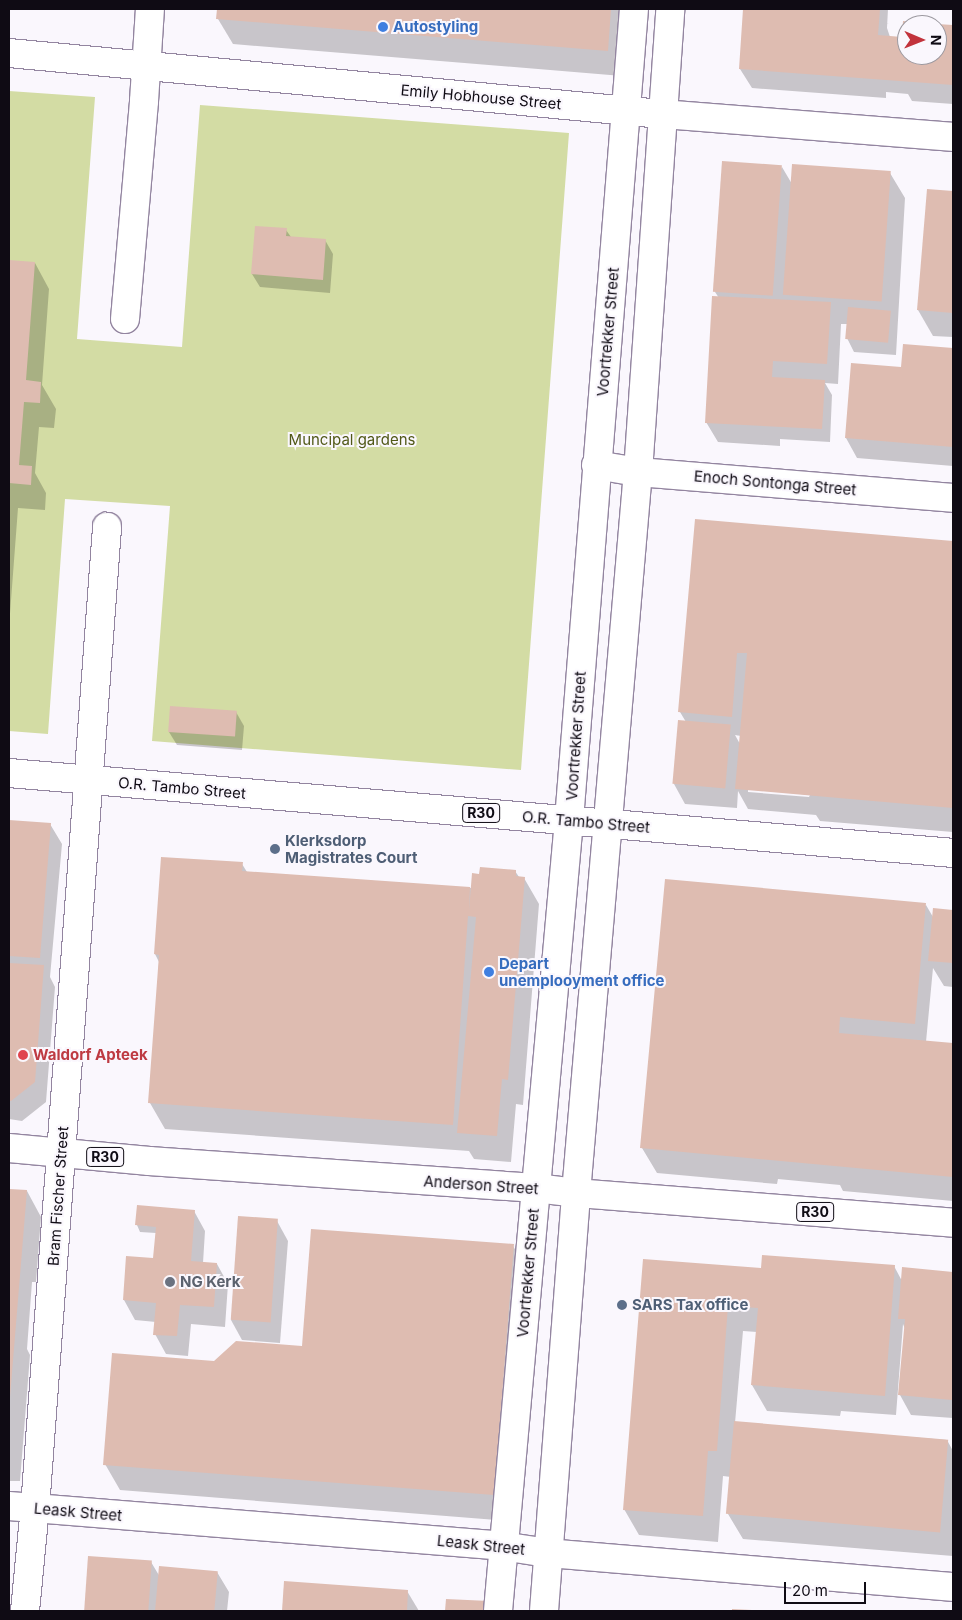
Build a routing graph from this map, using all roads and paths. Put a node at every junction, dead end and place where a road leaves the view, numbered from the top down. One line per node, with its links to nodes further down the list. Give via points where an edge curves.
1 (150, 9): 5 (street)
2 (634, 9): 6 (street, Voortrekker Street)
3 (670, 9): 7 (street)
4 (9, 53): 5 (street, Emily Hobhouse Street)
5 (145, 65): 6 (street, Emily Hobhouse Street); 9 (street)
6 (627, 110): 7 (street, Emily Hobhouse Street); 10 (street, Voortrekker Street)
7 (662, 114): 8 (street, Emily Hobhouse Street); 11 (street)
8 (953, 137)
9 (125, 319)
10 (596, 466): 11 (street, Enoch Sontonga Street); 16 (street, Voortrekker Street)
11 (638, 472): 12 (street, Enoch Sontonga Street); 17 (street)
12 (953, 498)
13 (107, 527): 15 (street, Bram Fischer Street)
14 (9, 773): 15 (street, O.R. Tambo Street / R30)
15 (90, 780): 16 (street, O.R. Tambo Street / R30); 20 (street, Bram Fischer Street)
16 (569, 820): 17 (street, O.R. Tambo Street / R30); 21 (street, Voortrekker Street)
17 (609, 824): 18 (street, O.R. Tambo Street / R30); 22 (street)
18 (953, 853)
19 (9, 1148): 20 (street, Anderson Street / R30)
20 (62, 1153): 21 (street, Anderson Street / R30); 24 (street, Bram Fischer Street)
21 (536, 1188): 22 (street, Anderson Street / R30); 25 (street, Voortrekker Street)
22 (576, 1193): 23 (street, Anderson Street / R30); 26 (street)
23 (953, 1223)
24 (22, 1507): 25 (street, Leask Street); 28 (street, Bram Fischer Street)
25 (502, 1546): 26 (street, Leask Street); 29 (street, Voortrekker Street)
26 (548, 1553): 27 (street, Leask Street); 30 (street)
27 (953, 1587)
28 (25, 1611)
29 (498, 1611)
30 (544, 1611)

